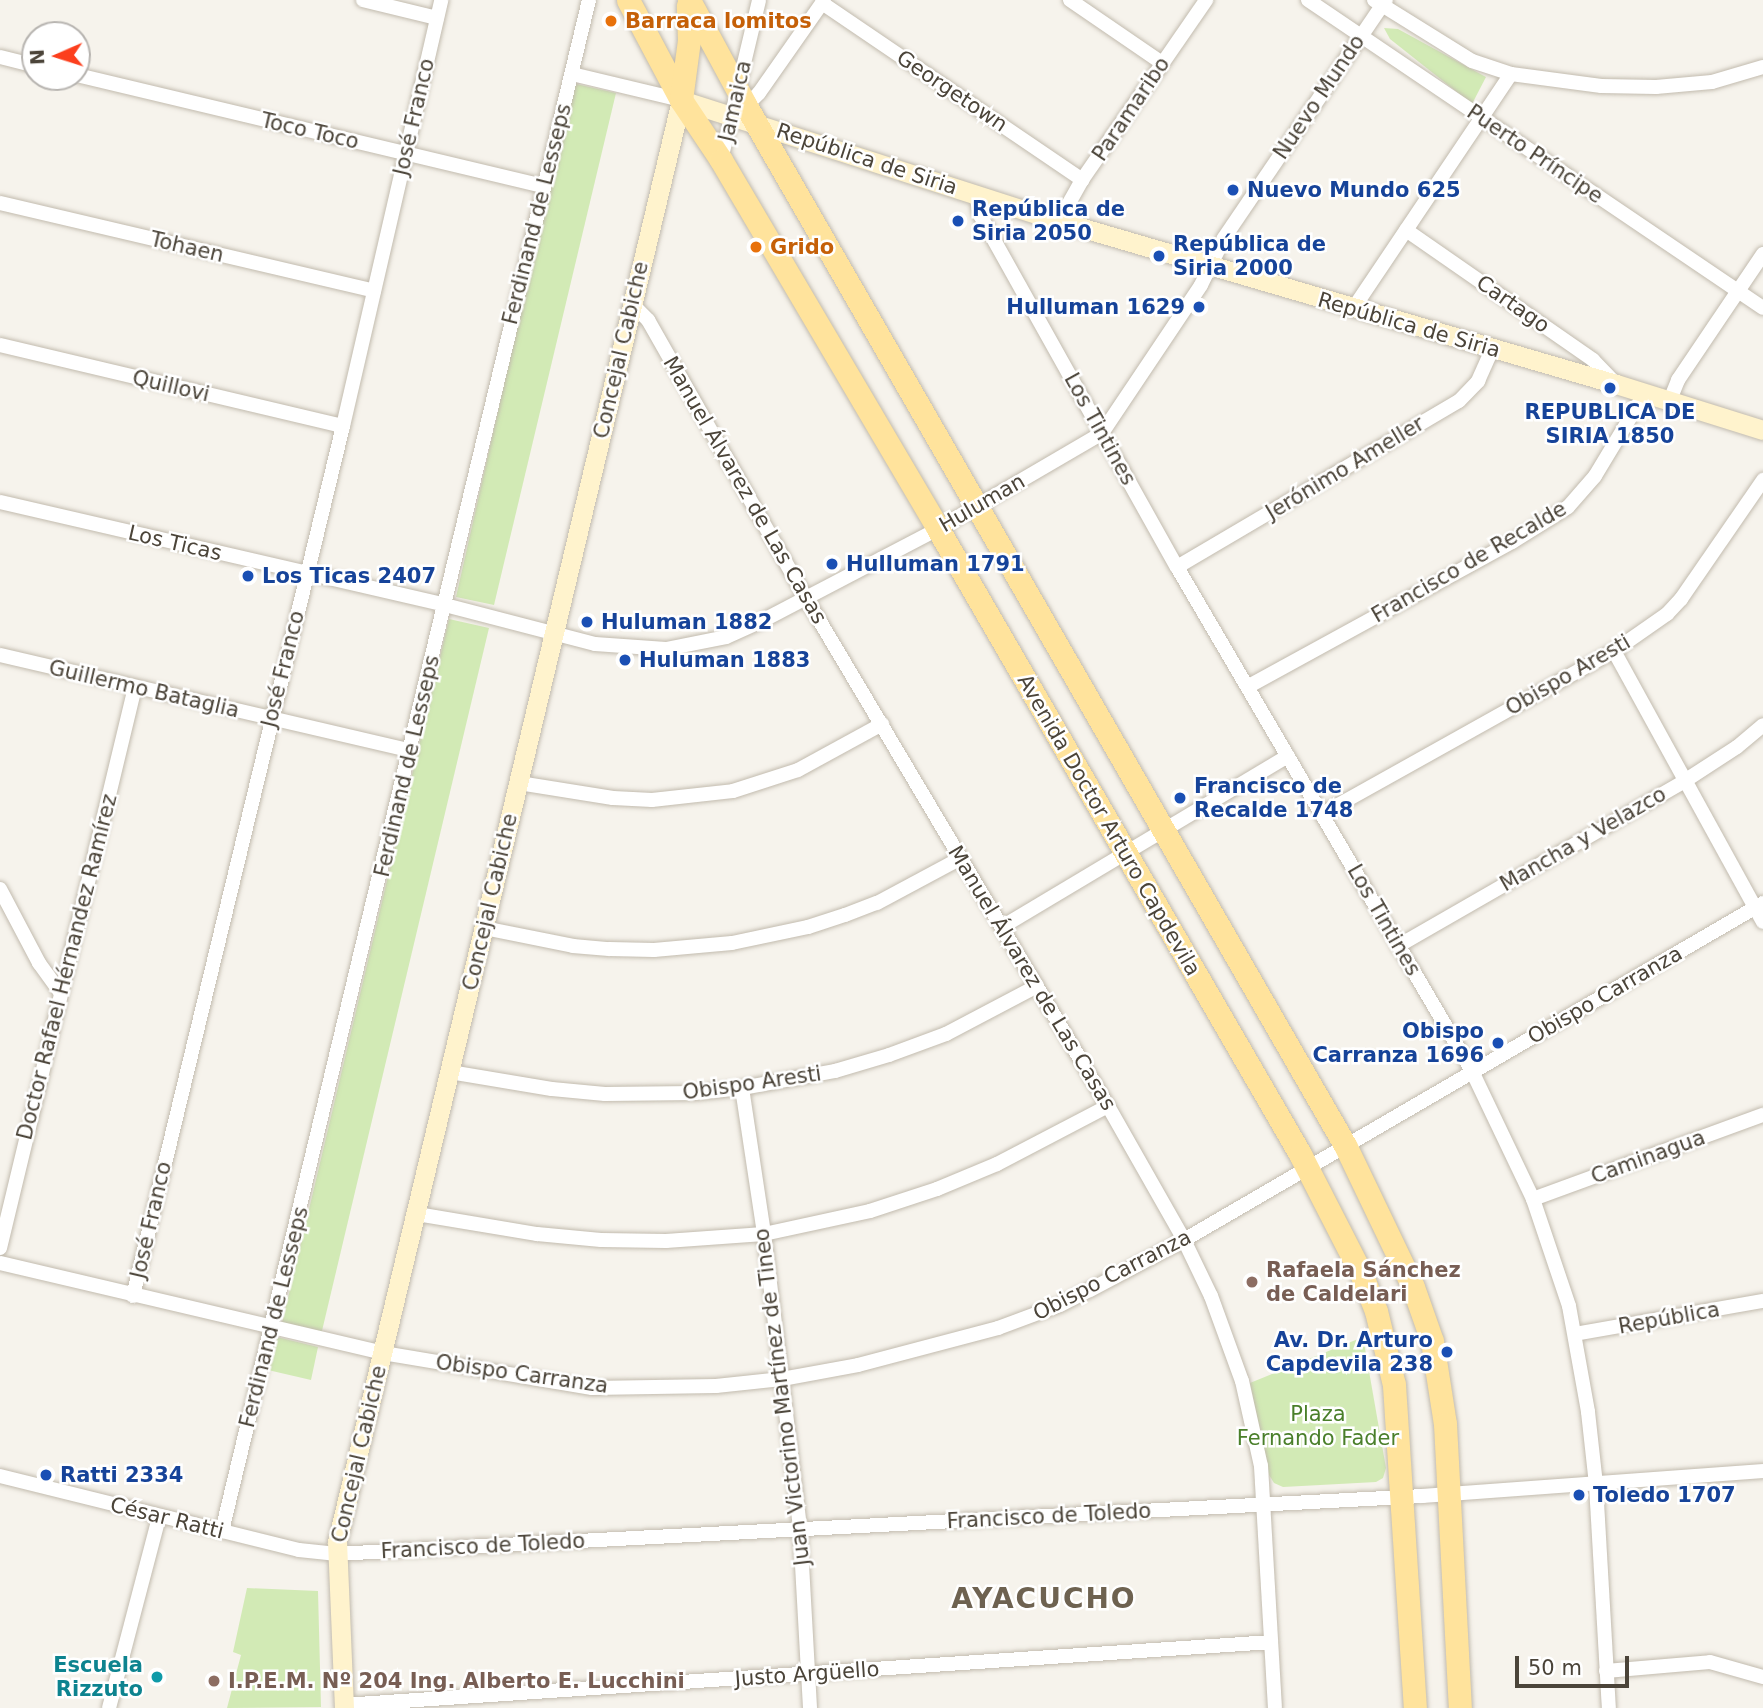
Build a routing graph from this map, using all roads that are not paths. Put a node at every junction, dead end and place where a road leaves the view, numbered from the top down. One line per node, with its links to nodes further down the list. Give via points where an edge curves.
1 (363, 0): 12 (street)
2 (441, 0): 12 (street, José Franco)
3 (589, 0): 18 (street, Ferdinand de Lesseps)
4 (628, 0): 21 (main road, Avenida Doctor Arturo Capdevila)
5 (688, 0): 21 (main road, via 689,40); 22 (main road, Avenida Doctor Arturo Capdevila)
6 (759, 0): 22 (street, Jamaica)
7 (1070, 0): 16 (street)
8 (1206, 0): 16 (street, Paramaribo)
9 (1308, 0): 13 (street, Puerto Príncipe)
10 (823, 1): 22 (street); 26 (street, Georgetown)
11 (1381, 2): 13 (street, Nuevo Mundo); 19 (street, via 1472,61)
12 (437, 18): 24 (street, José Franco)
13 (1360, 36): 23 (street, Puerto Príncipe); 33 (street, Nuevo Mundo)
14 (0, 57): 15 (street)
15 (21, 62)
16 (1162, 63): 26 (street, Paramaribo)
17 (1763, 67): 19 (street, via 1712,82 1656,87 1601,86)
18 (572, 74): 21 (street, República de Siria); 27 (street, Ferdinand de Lesseps)
19 (1511, 74): 23 (street)
20 (91, 78): 24 (street, Toco Toco)
21 (681, 100): 22 (main road, República de Siria); 25 (main road, Avenida Doctor Arturo Capdevila); 36 (main road, Concejal Cabiche)
22 (743, 109): 25 (street, Jamaica); 28 (main road, República de Siria); 49 (main road, Avenida Doctor Arturo Capdevila)
23 (1482, 118): 31 (street); 35 (street, Puerto Príncipe)
24 (405, 153): 27 (street, Toco Toco); 34 (street, José Franco)
25 (721, 160): 50 (main road, Avenida Doctor Arturo Capdevila)
26 (1082, 180): 30 (street, Paramaribo)
27 (542, 186): 54 (street, Ferdinand de Lesseps)
28 (976, 193): 30 (main road, República de Siria); 46 (street, Los Tintines, via 980,215)
29 (0, 203): 34 (street, Tohaen)
30 (1059, 221): 33 (main road, República de Siria)
31 (1406, 230): 38 (street); 41 (street, Cartago, via 1592,360)
32 (1763, 254): 35 (street)
33 (1209, 266): 38 (main road, República de Siria); 46 (street, Huluman, via 1201,285)
34 (374, 291): 44 (street, José Franco)
35 (1738, 291): 37 (street, Puerto Príncipe); 43 (street, via 1678,380)
36 (632, 304): 53 (street, Manuel Álvarez de Las Casas, via 648,320); 55 (main road, Concejal Cabiche)
37 (1763, 308)
38 (1353, 309): 40 (main road, República de Siria)
39 (0, 345): 44 (street, Quillovi)
40 (1492, 350): 41 (main road, República de Siria); 51 (street, Jerónimo Ameller, via 1478,380 1459,401)
41 (1616, 384): 42 (main road, República de Siria)
42 (1645, 393): 43 (main road, República de Siria); 58 (street, Francisco de Recalde, via 1595,476 1568,508)
43 (1670, 400): 45 (main road, República de Siria)
44 (343, 426): 52 (street, José Franco)
45 (1763, 430)
46 (1102, 433): 49 (street, Huluman); 51 (street, Los Tintines)
47 (1763, 480): 56 (street, Obispo Aresti, via 1667,614)
48 (0, 502): 52 (street, Los Ticas)
49 (976, 506): 50 (street, Huluman); 68 (main road, Avenida Doctor Arturo Capdevila)
50 (938, 529): 53 (street, Huluman); 69 (main road, Avenida Doctor Arturo Capdevila)
51 (1177, 567): 58 (street, Los Tintines)
52 (306, 575): 54 (street, Los Ticas); 60 (street, José Franco)
53 (806, 598): 55 (street, Huluman, via 726,637 666,649 621,648); 61 (street, Manuel Álvarez de Las Casas)
54 (445, 605): 55 (street, Los Ticas); 63 (street, Ferdinand de Lesseps)
55 (554, 634): 66 (main road, Concejal Cabiche)
56 (1614, 650): 65 (street); 67 (street, Obispo Aresti)
57 (0, 655): 59 (street, Guillermo Bataglia)
58 (1249, 686): 64 (street, Los Tintines)
59 (135, 687): 60 (street, Guillermo Bataglia); 78 (street, Doctor Rafael Hérnandez Ramírez)
60 (271, 719): 63 (street, Guillermo Bataglia); 94 (street, José Franco)
61 (881, 724): 66 (street, via 798,769 733,791 652,800); 70 (street, Manuel Álvarez de Las Casas)
62 (1763, 725): 65 (street, Mancha y Velazco)
63 (411, 751): 96 (street, Ferdinand de Lesseps)
64 (1288, 755): 67 (street, Los Tintines); 68 (street)
65 (1683, 782): 72 (street); 76 (street, Mancha y Velazco)
66 (519, 783): 75 (main road, Concejal Cabiche)
67 (1322, 814): 76 (street, Los Tintines)
68 (1162, 830): 69 (street); 84 (main road, Avenida Doctor Arturo Capdevila)
69 (1126, 853): 74 (street); 85 (main road, Avenida Doctor Arturo Capdevila)
70 (961, 859): 74 (street, Manuel Álvarez de Las Casas); 75 (street, via 845,915 808,928 732,943 609,949)
71 (0, 889): 78 (street, via 38,963)
72 (1759, 906): 73 (street); 79 (street, Obispo Carranza)
73 (1763, 922)
74 (1002, 927): 77 (street, Manuel Álvarez de Las Casas)
75 (484, 928): 80 (main road, Concejal Cabiche)
76 (1398, 946): 79 (street, Los Tintines)
77 (1037, 986): 81 (street, Obispo Aresti, via 946,1034 889,1055 835,1071); 82 (street, Manuel Álvarez de Las Casas)
78 (60, 992): 88 (street, Doctor Rafael Hérnandez Ramírez)
79 (1472, 1071): 84 (street, Obispo Carranza); 87 (street, Los Tintines)
80 (450, 1072): 81 (street, Obispo Aresti, via 605,1094); 89 (main road, Concejal Cabiche)
81 (742, 1088): 90 (street, Juan Victorino Martínez de Tineo)
82 (1108, 1106): 90 (street, via 997,1164 937,1189 870,1211); 91 (street, Manuel Álvarez de Las Casas)
83 (1763, 1115): 87 (street, Caminagua)
84 (1345, 1146): 85 (street, Obispo Carranza); 103 (main road, Avenida Doctor Arturo Capdevila, via 1413,1287 1432,1341 1443,1402)
85 (1307, 1167): 91 (street, Obispo Carranza); 104 (main road, Avenida Doctor Arturo Capdevila, via 1376,1311 1394,1385)
86 (0, 1198): 88 (street)
87 (1534, 1199): 97 (street, Los Tintines)
88 (8, 1212): 92 (street, Doctor Rafael Hérnandez Ramírez)
89 (416, 1214): 90 (street, via 601,1240); 98 (main road, Concejal Cabiche)
90 (764, 1234): 99 (street, Juan Victorino Martínez de Tineo)
91 (1184, 1240): 99 (street, Obispo Carranza, via 1060,1305 998,1328); 105 (street, Manuel Álvarez de Las Casas, via 1242,1381 1261,1466)
92 (0, 1248)
93 (0, 1264): 94 (street, Obispo Carranza)
94 (133, 1296): 96 (street, Obispo Carranza)
95 (1763, 1301): 97 (street, República)
96 (272, 1328): 98 (street, Obispo Carranza); 108 (street, Ferdinand de Lesseps)
97 (1575, 1335): 102 (street, Los Tintines)
98 (383, 1353): 99 (street, Obispo Carranza, via 592,1388); 109 (main road, Concejal Cabiche)
99 (782, 1380): 107 (street, Juan Victorino Martínez de Tineo)
100 (1763, 1471): 102 (street, Francisco de Toledo)
101 (0, 1476): 106 (street, César Ratti)
102 (1596, 1485): 103 (street, Francisco de Toledo); 111 (street, Los Tintines)
103 (1450, 1493): 104 (street, Francisco de Toledo); 119 (main road, Avenida Doctor Arturo Capdevila)
104 (1404, 1497): 105 (street, Francisco de Toledo); 118 (main road, Avenida Doctor Arturo Capdevila)
105 (1263, 1504): 107 (street, Francisco de Toledo); 110 (street, Manuel Álvarez de Las Casas)
106 (159, 1517): 108 (street, César Ratti); 115 (street)
107 (800, 1529): 109 (street, Francisco de Toledo); 112 (street, Juan Victorino Martínez de Tineo)
108 (222, 1531): 109 (street, César Ratti)
109 (335, 1554): 114 (main road, Concejal Cabiche)
110 (1271, 1642): 112 (street, Justo Argüello); 117 (street, Manuel Álvarez de Las Casas)
111 (1606, 1671): 113 (street, via 1710,1662); 120 (street, Los Tintines)
112 (808, 1674): 114 (street, Justo Argüello); 116 (street, Juan Victorino Martínez de Tineo)
113 (1763, 1678)
114 (344, 1706)
115 (109, 1708)
116 (810, 1708)
117 (1275, 1708)
118 (1415, 1708)
119 (1460, 1708)
120 (1609, 1708)

